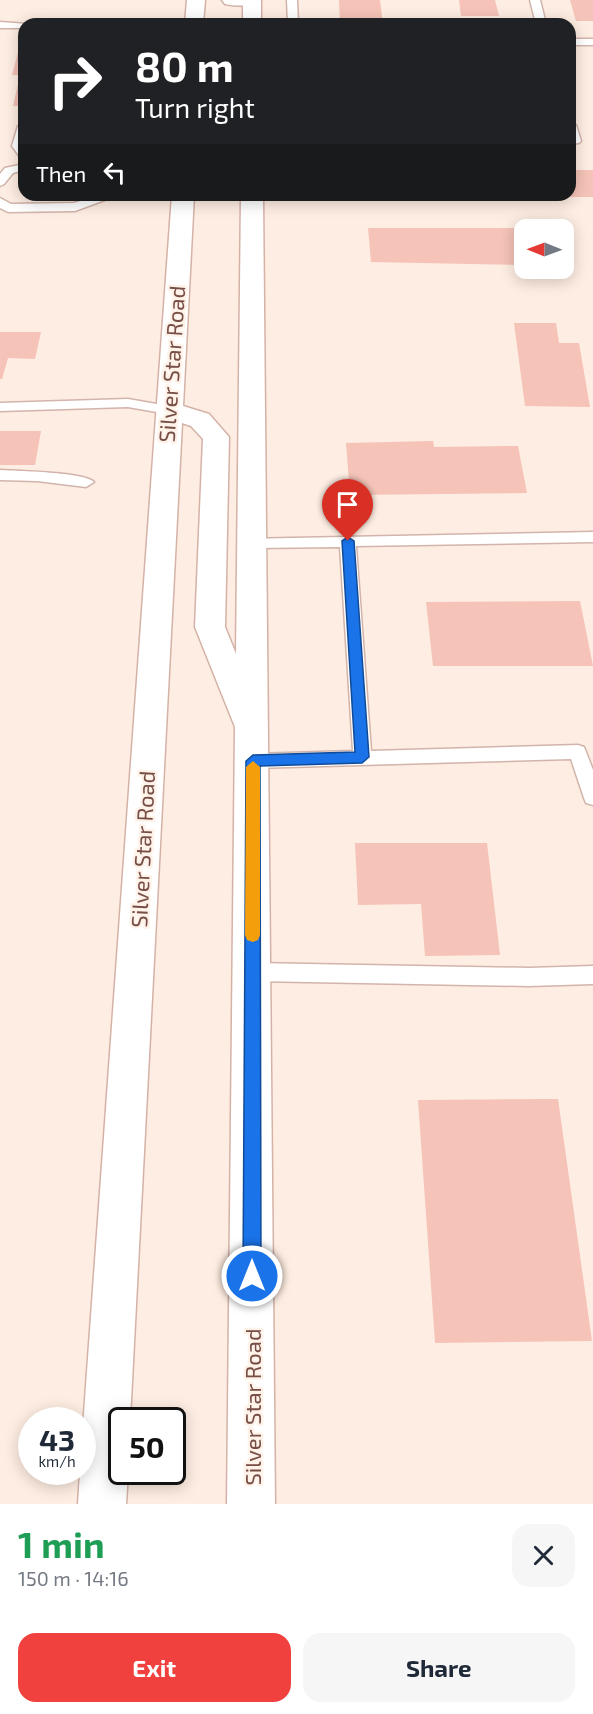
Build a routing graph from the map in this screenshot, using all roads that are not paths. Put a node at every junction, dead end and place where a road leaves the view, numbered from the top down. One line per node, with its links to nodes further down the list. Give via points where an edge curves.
1 (196, 0): 6 (main road)
2 (231, 0): 3 (main road)
3 (252, 0): 7 (main road)
4 (292, 0): 8 (lane)
5 (535, 0): 9 (lane)
6 (195, 18)
7 (252, 18)
8 (293, 18)
9 (540, 18)
10 (0, 24): 11 (lane)
11 (18, 25)
12 (576, 42): 13 (lane)
13 (593, 42)
14 (18, 168): 15 (lane, via 9,170)
15 (0, 182)
16 (94, 201): 19 (lane, via 75,207 8,208)
17 (183, 201): 21 (main road, Silver Star Road)
18 (252, 201): 26 (main road, Silver Star Road)
19 (0, 202)
20 (0, 407): 21 (lane, via 128,403)
21 (168, 410): 27 (main road, via 200,420 216,437 210,627); 32 (main road, Silver Star Road)
22 (0, 475): 23 (lane)
23 (86, 482)
24 (593, 537): 25 (lane)
25 (348, 541): 26 (lane); 28 (lane)
26 (253, 543): 27 (main road, Silver Star Road)
27 (253, 747): 28 (lane); 30 (main road, Silver Star Road)
28 (362, 757): 29 (lane, via 578,752)
29 (593, 798)
30 (253, 972): 31 (lane); 33 (main road, Silver Star Road)
31 (593, 975)
32 (102, 1504)
33 (251, 1504)

